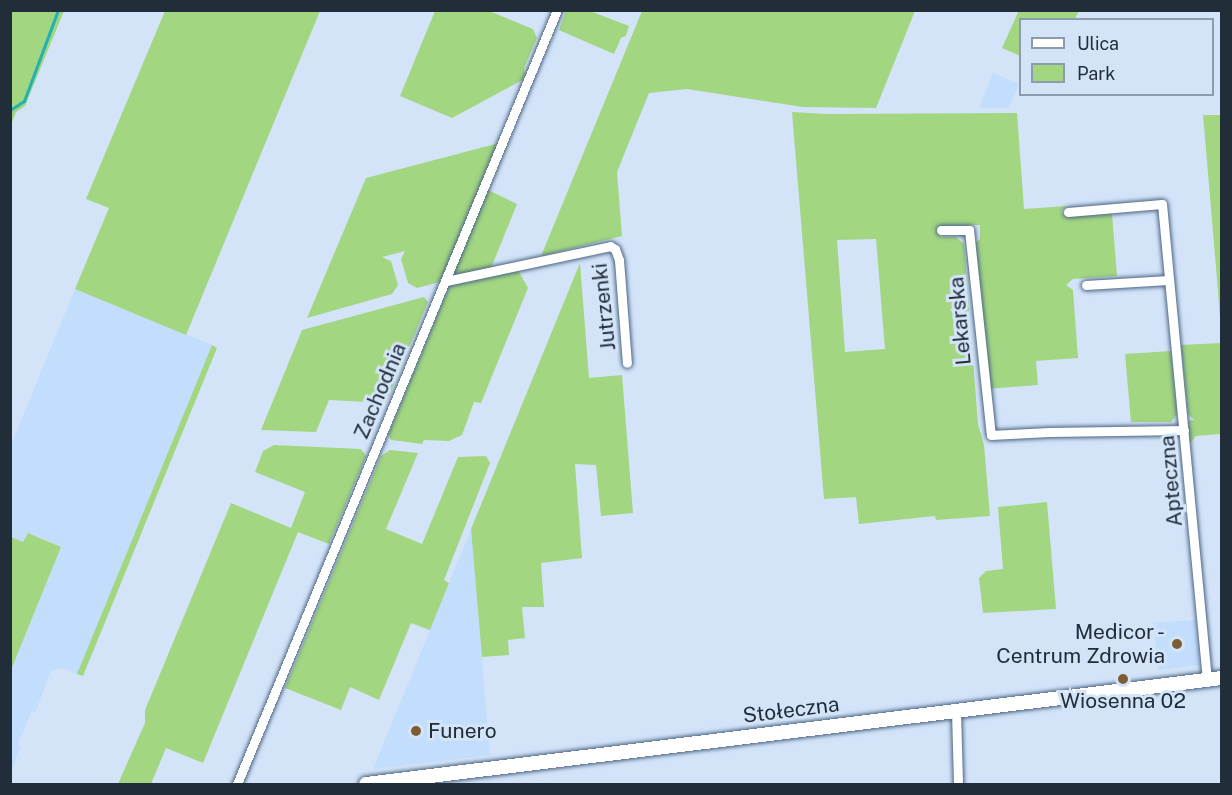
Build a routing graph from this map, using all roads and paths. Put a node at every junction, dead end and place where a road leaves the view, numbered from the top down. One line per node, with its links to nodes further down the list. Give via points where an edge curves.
1 (557, 10): 5 (street, Zachodnia)
2 (1068, 212): 4 (street, Apteczna, via 1162,204)
3 (941, 230): 8 (street, Lekarska, via 969,230 991,435)
4 (1168, 280): 6 (street); 8 (street, Apteczna)
5 (446, 281): 7 (street, Jutrzenki, via 610,246 620,260); 12 (street, Zachodnia)
6 (1086, 285)
7 (627, 363)
8 (1184, 430): 10 (street, Apteczna)
9 (1221, 678): 10 (main road, Stołeczna)
10 (1207, 680): 11 (main road, Stołeczna)
11 (956, 711): 13 (main road, Stołeczna); 14 (street)
12 (237, 784)
13 (366, 784)
14 (958, 784)

